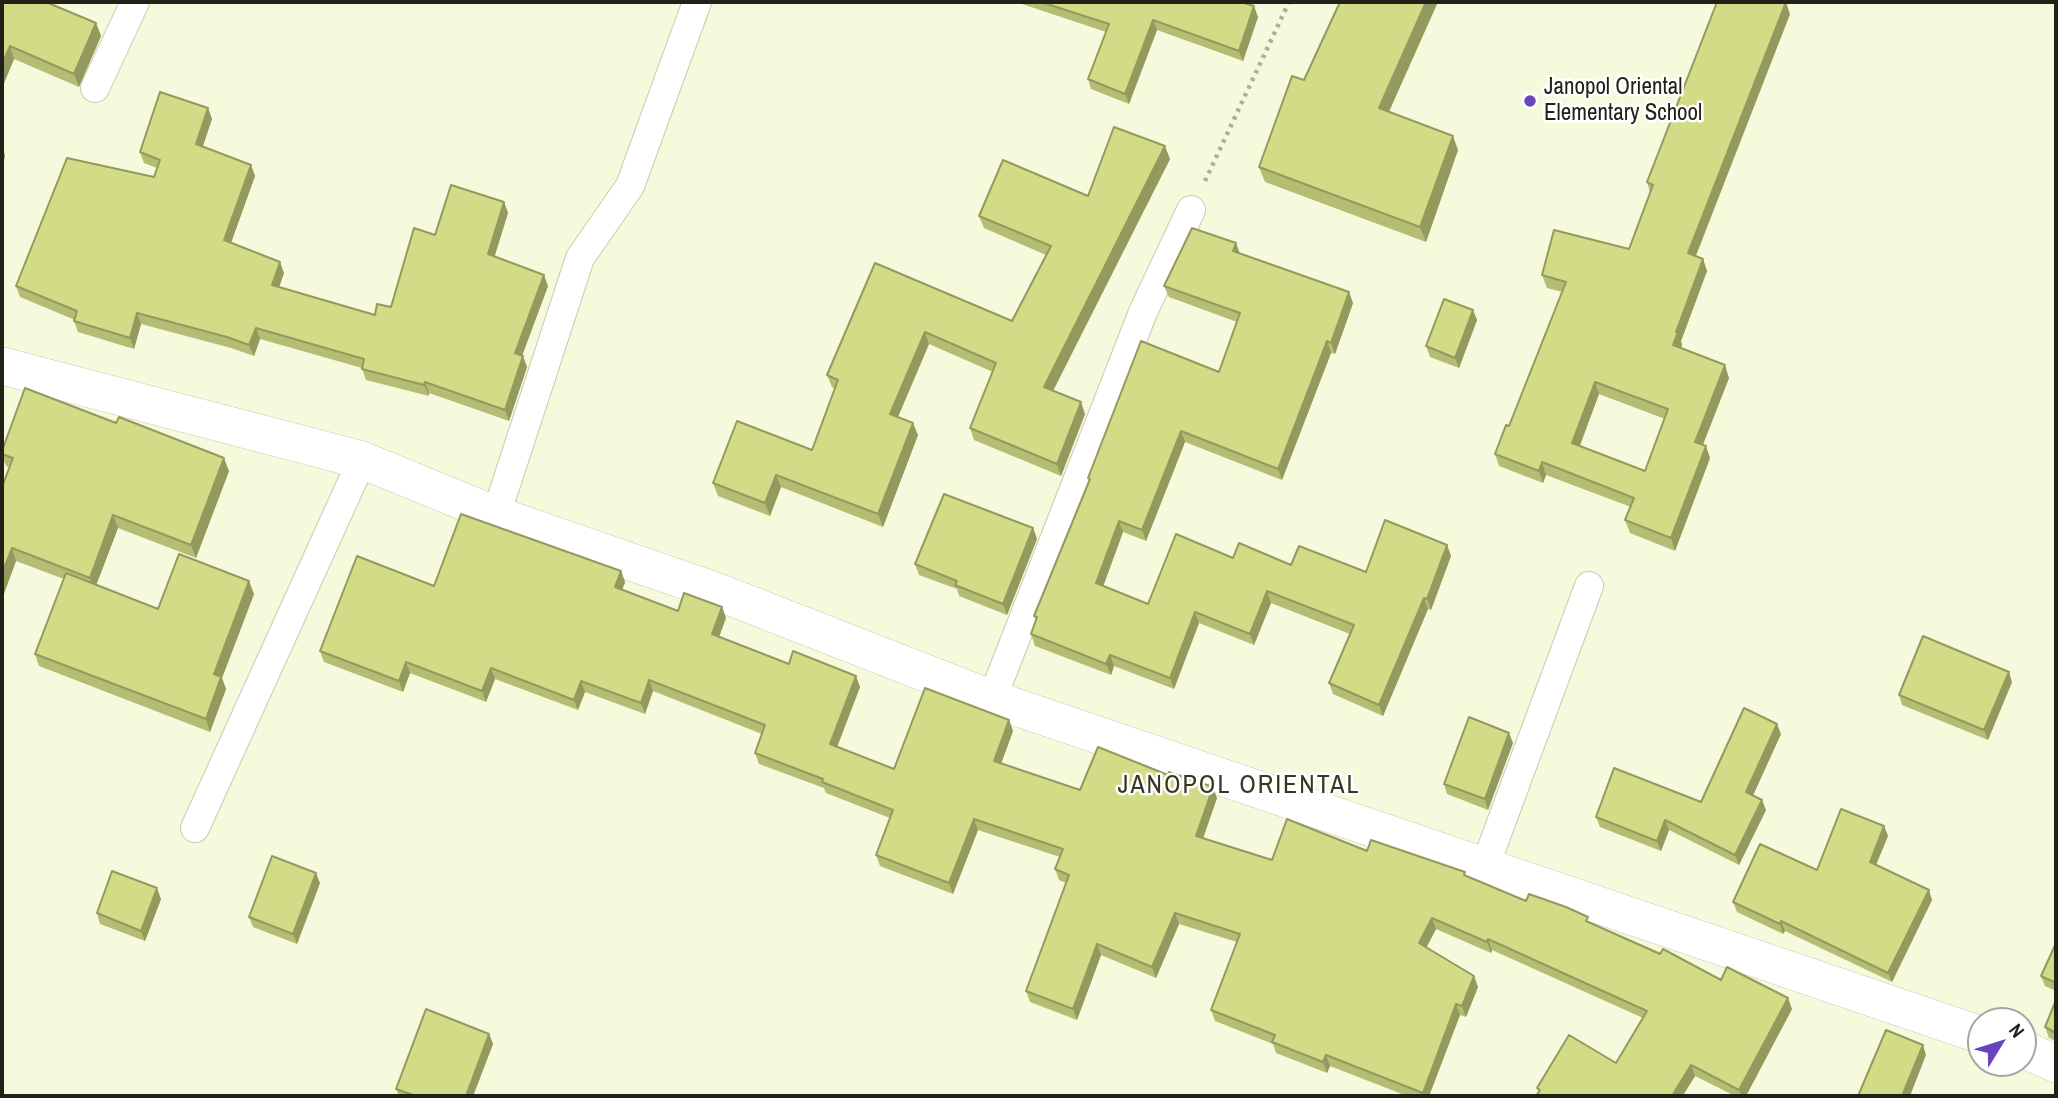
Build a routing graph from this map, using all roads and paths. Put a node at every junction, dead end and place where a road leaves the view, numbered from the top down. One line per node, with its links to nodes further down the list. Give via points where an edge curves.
1 (135, 2): 4 (street)
2 (697, 2): 8 (street, via 631,186 580,258)
3 (1289, 2): 5 (path)
4 (95, 88)
5 (1191, 210): 10 (street, via 1143,312)
6 (2, 366): 7 (street)
7 (362, 460): 8 (street); 11 (street)
8 (496, 515): 10 (street, via 718,592)
9 (1589, 586): 12 (street)
10 (992, 699): 12 (street)
11 (195, 828)
12 (1485, 866): 13 (street)
13 (1967, 1030)
14 (2037, 1055): 15 (street)
15 (2056, 1064)

